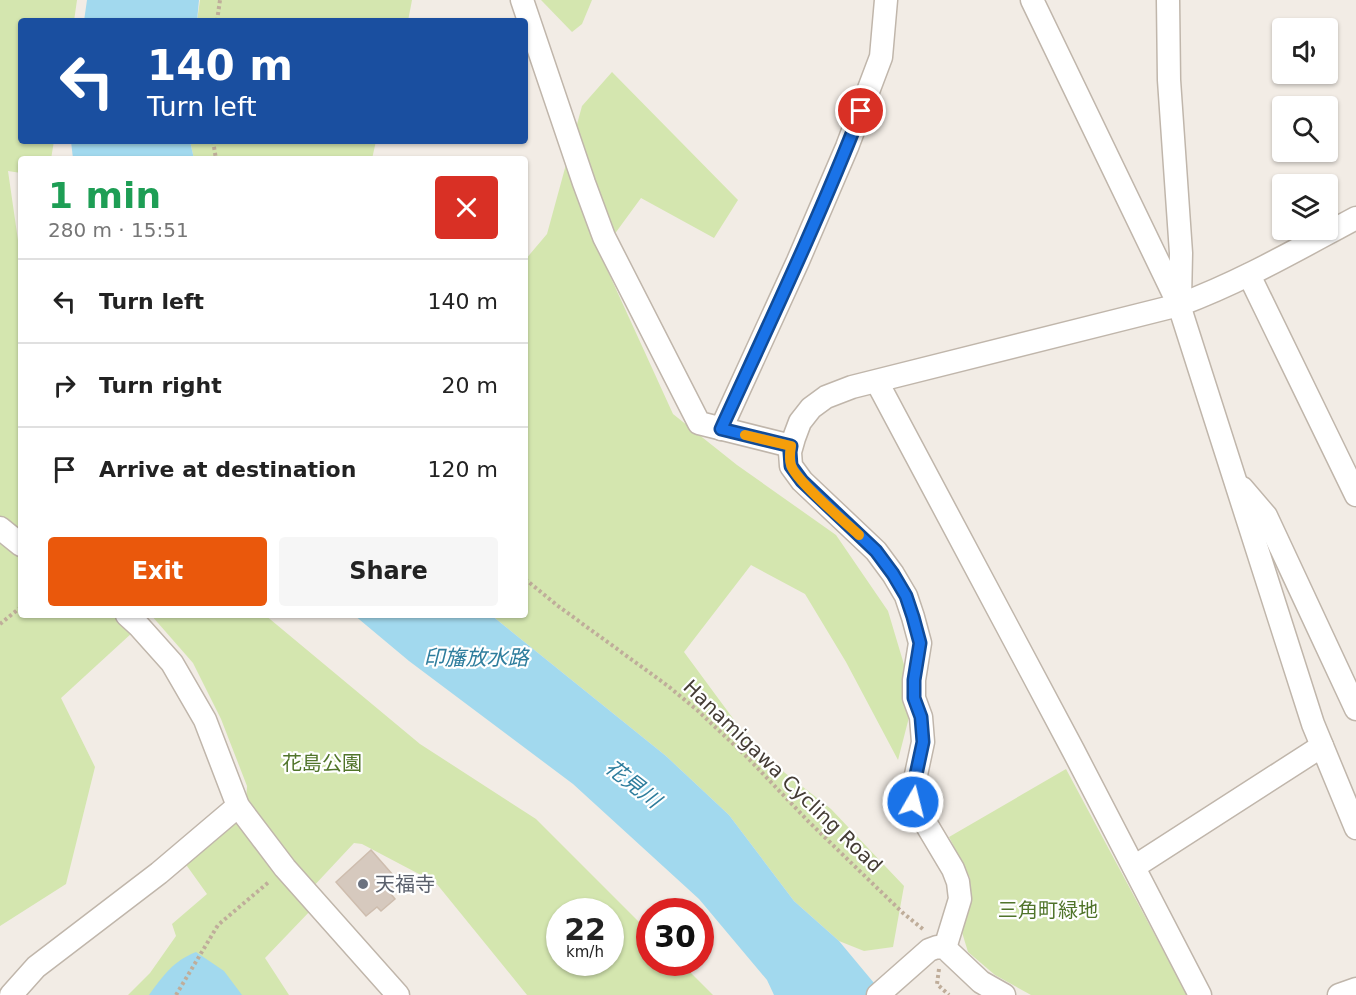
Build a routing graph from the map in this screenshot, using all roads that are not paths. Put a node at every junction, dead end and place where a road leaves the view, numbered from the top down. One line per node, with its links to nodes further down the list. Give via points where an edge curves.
1 (522, 0): 9 (street, via 604,237 699,423)
2 (886, 0): 9 (street, via 881,57 847,147)
3 (1032, 0): 7 (street)
4 (1168, 0): 7 (street, via 1169,80 1181,253)
5 (1356, 218): 6 (street)
6 (1249, 275): 7 (street); 12 (street)
7 (1179, 305): 8 (street); 11 (street)
8 (877, 382): 10 (street, via 852,387 811,408 800,422); 20 (street)
9 (721, 429): 10 (street)
10 (791, 446): 21 (street, via 791,466 876,551 902,589 913,617 920,643 914,698 921,717 923,742 913,802 953,869 960,899)
11 (1235, 480): 16 (street, via 1266,516); 17 (street)
12 (1356, 495)
13 (0, 528): 14 (street)
14 (18, 542)
15 (130, 618): 18 (street, via 178,672 205,720)
16 (1356, 709)
17 (1322, 746): 19 (street); 20 (street)
18 (238, 806): 23 (street, via 159,873 36,967); 24 (street, via 285,868)
19 (1356, 828)
20 (1134, 867): 27 (street)
21 (932, 946): 25 (street); 26 (street)
22 (1356, 989): 28 (street)
23 (11, 995)
24 (398, 995)
25 (878, 995)
26 (1004, 995)
27 (1200, 995)
28 (1339, 995)

